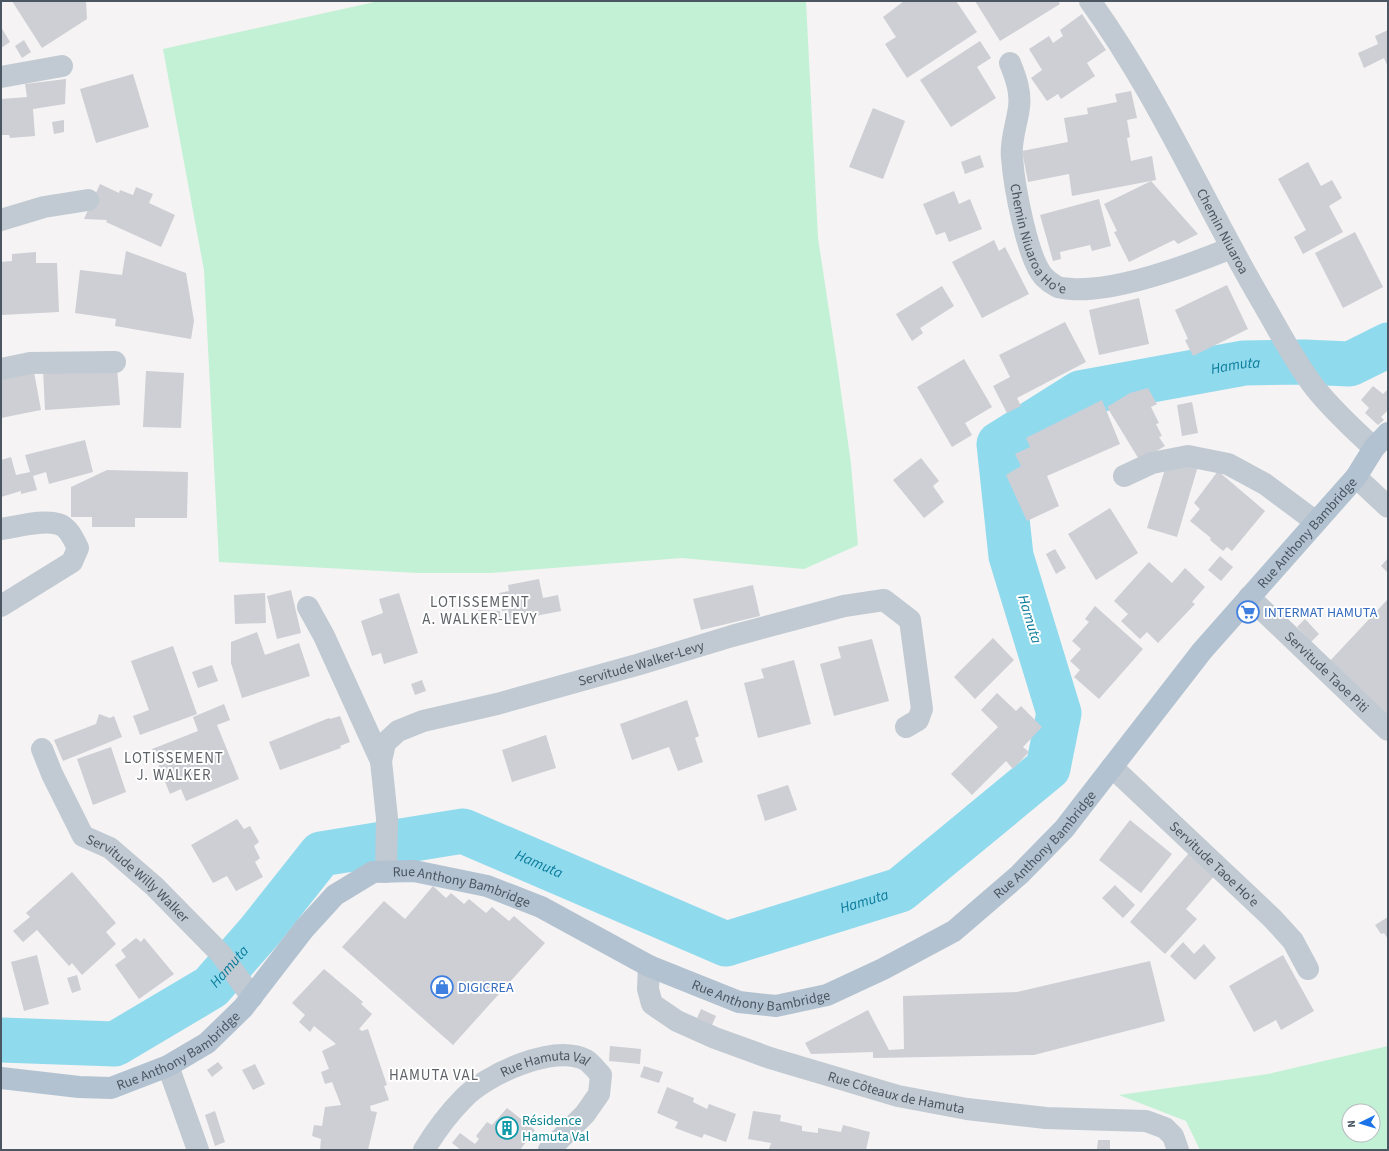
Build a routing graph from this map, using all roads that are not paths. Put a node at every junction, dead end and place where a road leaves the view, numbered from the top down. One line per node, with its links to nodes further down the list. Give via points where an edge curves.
1 (1090, 1): 7 (street, Chemin Niuaroa, via 1116,37 1151,96)
2 (1010, 64): 7 (street, Chemin Niuaroa Ho'e, via 1018,84 1019,106 1012,157 1025,229 1033,257 1043,276 1058,288 1084,290 1137,280 1196,263)
3 (62, 66): 4 (street)
4 (1, 77)
5 (88, 200): 6 (street, via 44,207)
6 (1, 220)
7 (1231, 248): 10 (street, Chemin Niuaroa, via 1282,337 1314,386 1340,416)
8 (115, 362): 9 (street, via 30,363)
9 (1, 368)
10 (1381, 441): 12 (main road, Rue Anthony Bambridge)
11 (1124, 476): 14 (street, via 1152,463 1188,456 1228,464 1265,484)
12 (1356, 477): 13 (street); 14 (main road, Rue Anthony Bambridge)
13 (1388, 507)
14 (1316, 522): 16 (main road, Rue Anthony Bambridge)
15 (1, 529): 17 (street, via 38,523 59,524 71,534 78,548 72,562)
16 (1249, 597): 20 (street, Servitude Taoe Piti); 23 (main road, Rue Anthony Bambridge, via 1202,651)
17 (1, 606)
18 (308, 607): 22 (street, via 324,636)
19 (906, 727): 22 (street, Servitude Walker-Levy, via 918,720 922,709 910,620 884,600 844,606 497,704 423,721 398,731 385,743)
20 (1388, 730)
21 (42, 750): 27 (street, Servitude Willy Walker, via 83,836 110,848 154,886 221,954)
22 (381, 761): 24 (street, Servitude Walker-Levy, via 387,818)
23 (1112, 767): 25 (main road, Rue Anthony Bambridge, via 1064,829 1019,875 954,931 827,995 776,1006 740,1002); 26 (street, Servitude Taoe Ho'e, via 1272,918 1293,941)
24 (386, 864): 25 (main road, Rue Anthony Bambridge, via 487,886 541,907); 27 (main road, Rue Anthony Bambridge, via 335,895)
25 (650, 966): 33 (street, Rue Côteaux de Hamuta, via 648,989 652,1004 677,1021 770,1058 898,1096 967,1109 1046,1118 1146,1121 1165,1128 1173,1136)
26 (1308, 969)
27 (247, 990): 28 (main road, Rue Anthony Bambridge, via 244,1008 208,1043)
28 (168, 1066): 29 (main road, Rue Anthony Bambridge, via 111,1088); 30 (street)
29 (1, 1078)
30 (198, 1150)
31 (424, 1150): 32 (street, Rue Hamuta Val, via 463,1098 490,1078 537,1058 565,1055 586,1060 601,1075 599,1094 585,1114)
32 (549, 1150)
33 (1178, 1150)

